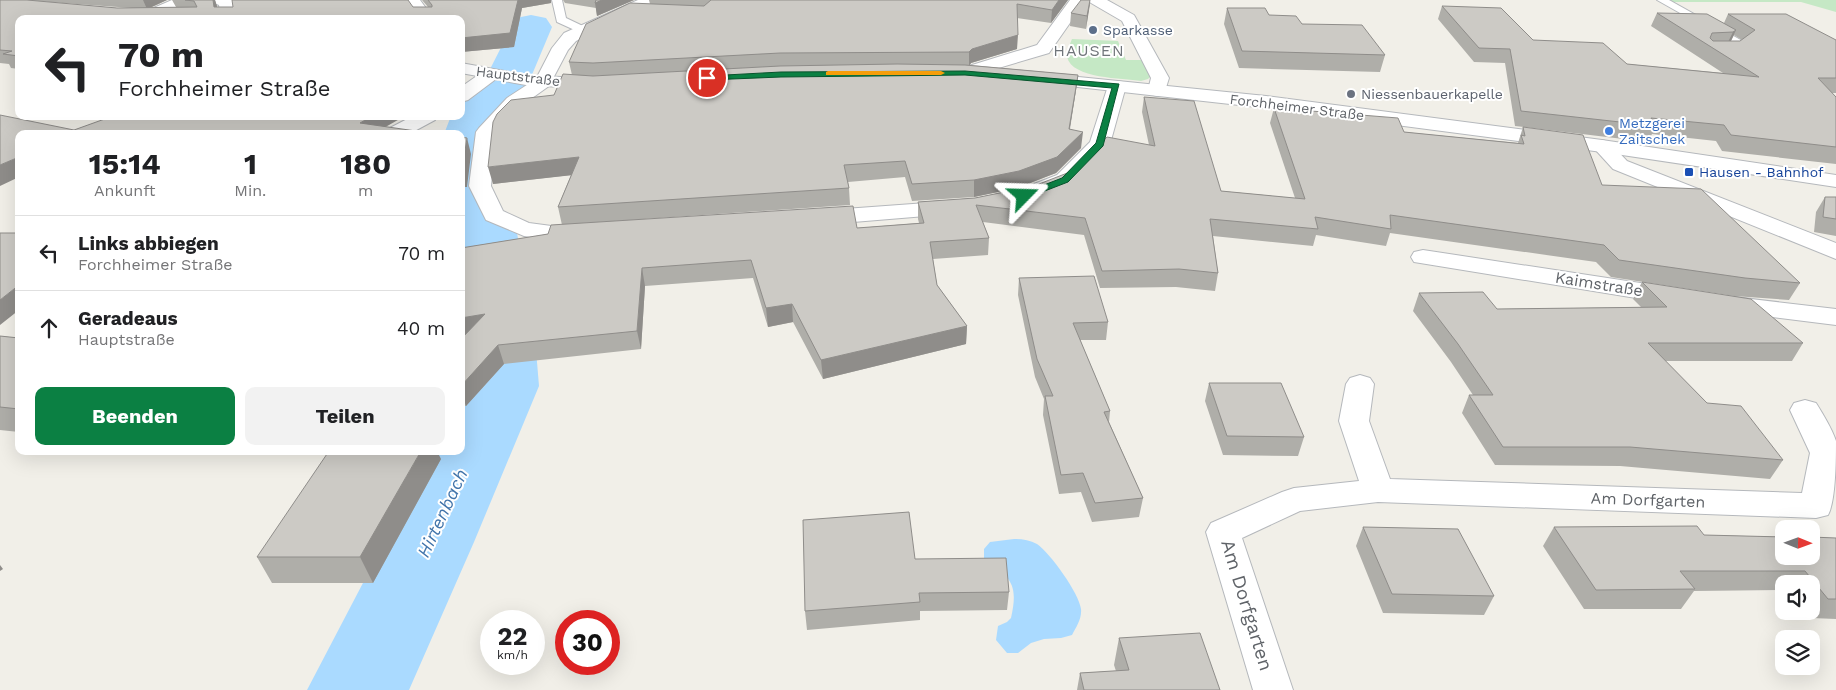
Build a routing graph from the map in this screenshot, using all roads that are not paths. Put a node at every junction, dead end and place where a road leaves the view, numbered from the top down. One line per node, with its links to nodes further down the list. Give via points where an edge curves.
1 (186, 0): 11 (street)
2 (219, 0): 12 (street, via 226,0)
3 (412, 0): 13 (street)
4 (557, 0): 14 (lane, via 561,20)
5 (1078, 0): 15 (street)
6 (1096, 0): 25 (street, via 1128,18 1160,78)
7 (1662, 0): 16 (lane, via 1741,43 1729,52)
8 (651, 6): 14 (street, via 625,12)
9 (129, 14): 10 (street)
10 (138, 15)
11 (150, 15)
12 (228, 15)
13 (423, 15)
14 (583, 30): 22 (street, via 570,37)
15 (1043, 49): 19 (street); 21 (street)
16 (1710, 51)
17 (465, 69): 20 (street, Hauptstraße)
18 (946, 73): 19 (street)
19 (965, 73): 21 (street, Forchheimer Straße)
20 (495, 75): 22 (street, Hauptstraße); 26 (street)
21 (1056, 80): 24 (street, Forchheimer Straße)
22 (534, 81): 23 (street, Hauptstraße); 34 (street, via 486,132 480,186 494,215 524,229 559,234)
23 (616, 83)
24 (1117, 86): 25 (street, Forchheimer Straße); 31 (street, via 1100,144 1065,180)
25 (1156, 90): 29 (street, Forchheimer Straße)
26 (465, 94)
27 (420, 120): 28 (street)
28 (402, 130)
29 (1602, 146): 30 (street, Forchheimer Straße); 35 (street, via 1620,165)
30 (1836, 181)
31 (1024, 196)
32 (974, 206): 33 (street)
33 (798, 219)
34 (608, 232)
35 (1833, 255)
36 (1423, 256): 37 (street, Kaimstraße, via 1700,300)
37 (1836, 317)
38 (1360, 384): 40 (street, via 1354,421)
39 (1805, 410): 40 (street, Am Dorfgarten, via 1826,453 1816,506)
40 (1378, 490): 41 (street, Am Dorfgarten, via 1294,500 1223,532)
41 (1273, 690)

